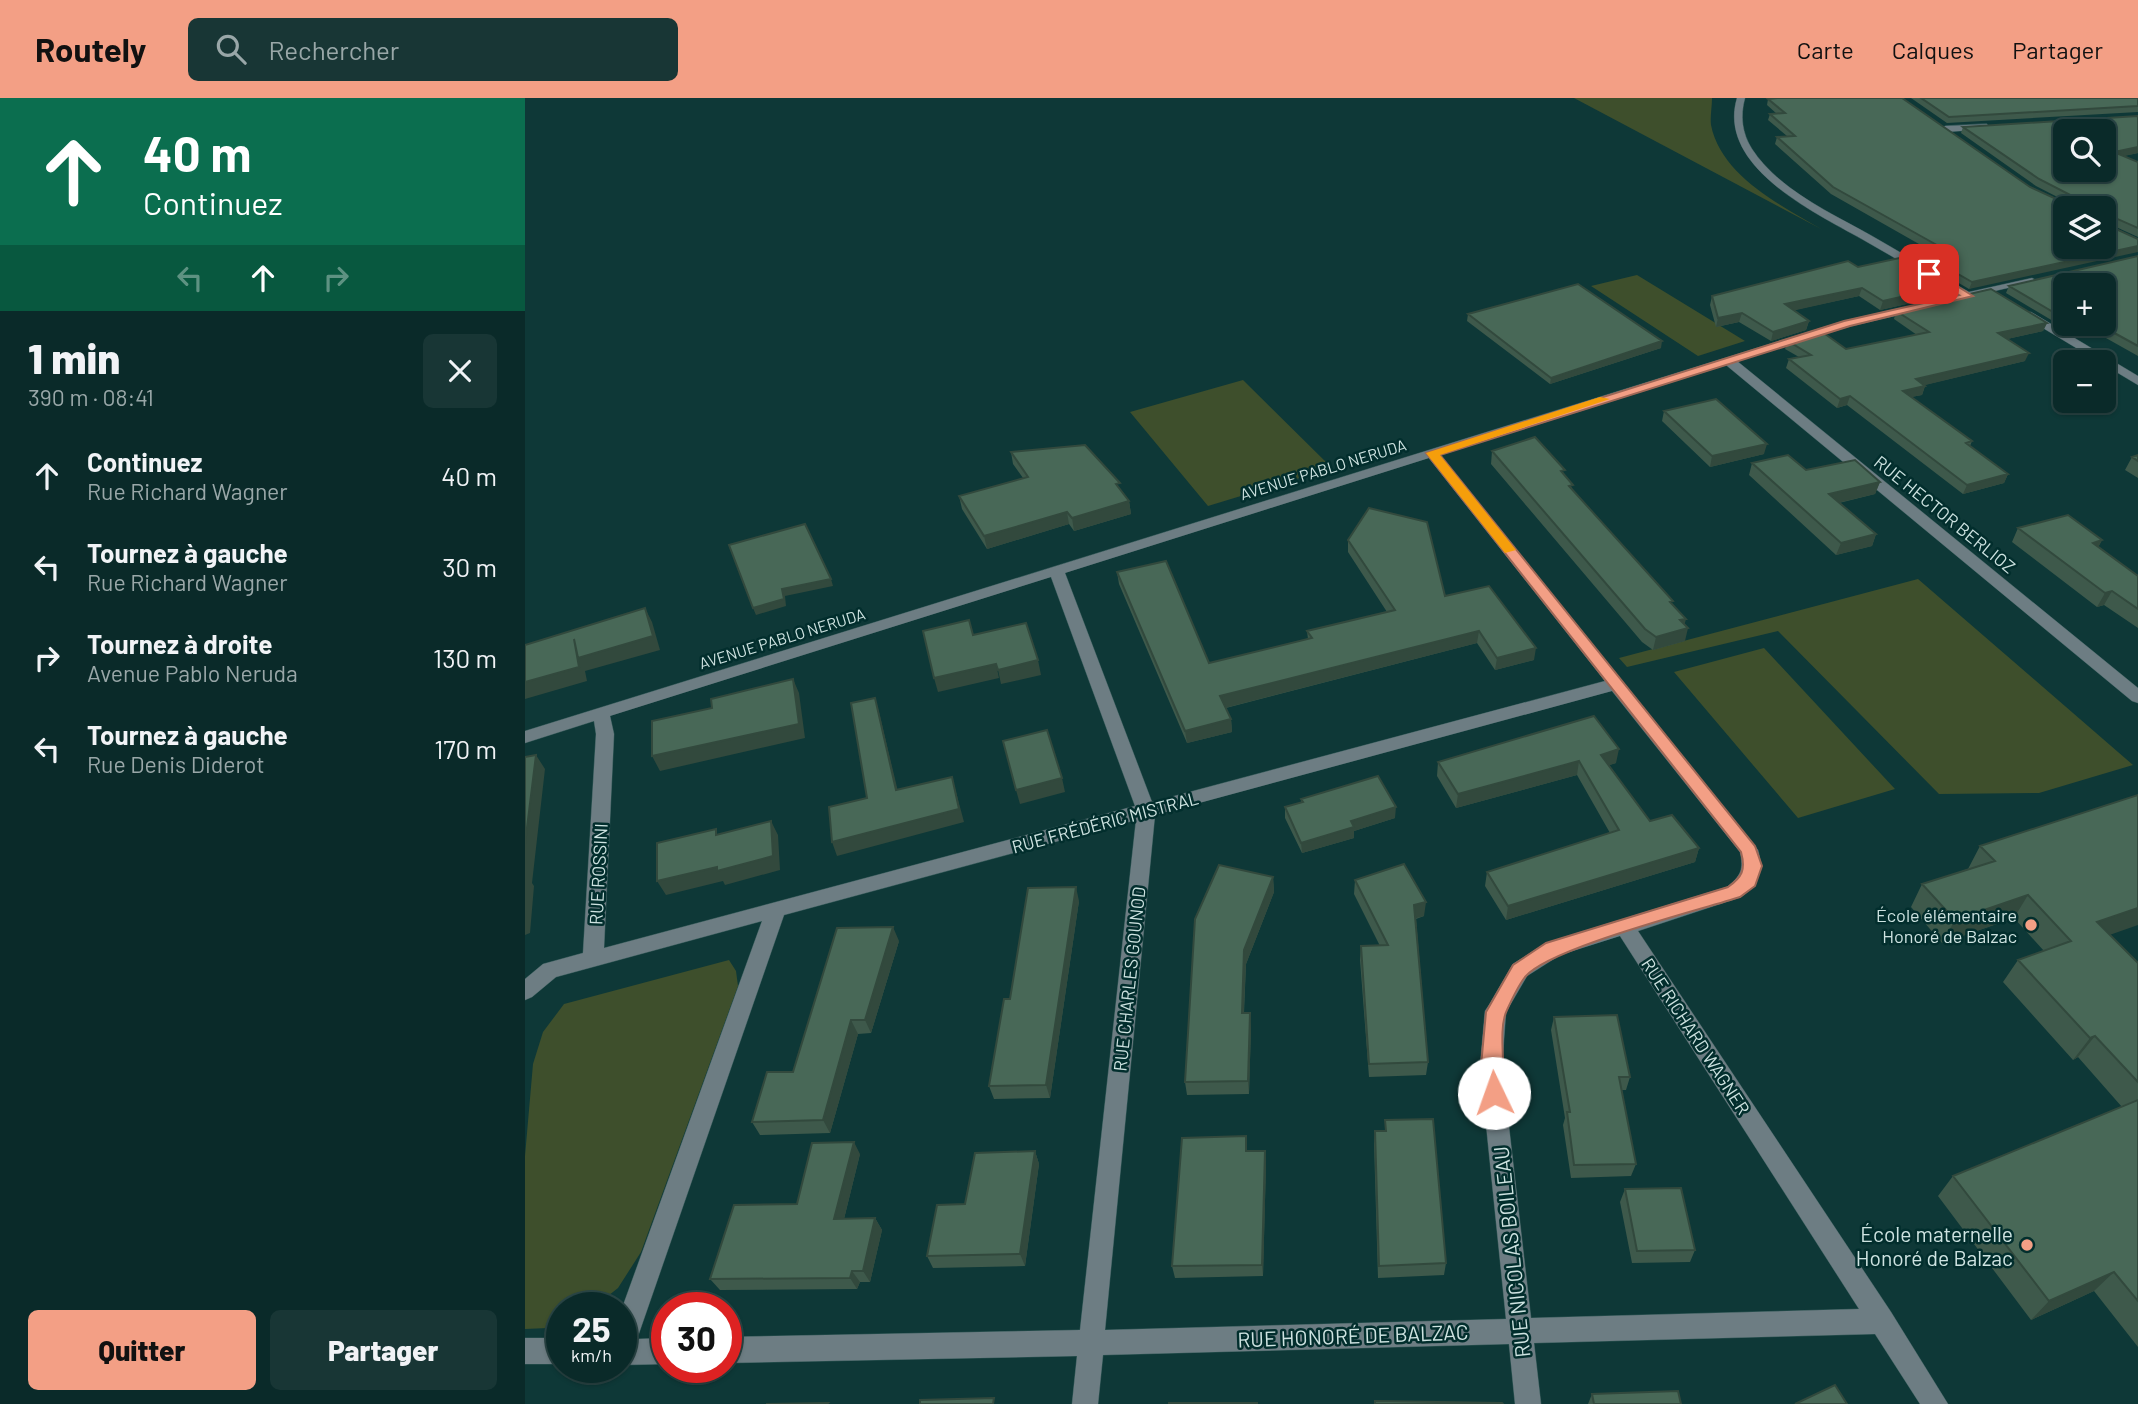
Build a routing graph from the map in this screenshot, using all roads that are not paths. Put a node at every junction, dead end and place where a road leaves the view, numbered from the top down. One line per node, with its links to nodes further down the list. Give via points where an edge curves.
1 (1741, 98): 8 (street, via 1736,119 1741,138 1780,183)
2 (1934, 121): 4 (street)
3 (2000, 126): 4 (street)
4 (1945, 129): 5 (street)
5 (1956, 137)
6 (2043, 279): 7 (street)
7 (1990, 291): 8 (street); 12 (street)
8 (1968, 296): 9 (street)
9 (1955, 299)
10 (1928, 305): 11 (street, AVENUE PABLO NERUDA, via 1848,323)
11 (1728, 360): 13 (street, AVENUE PABLO NERUDA); 16 (street, RUE HECTOR BERLIOZ)
12 (2138, 381)
13 (1432, 453): 14 (street, AVENUE PABLO NERUDA); 15 (street)
14 (1056, 570): 17 (street, AVENUE PABLO NERUDA); 19 (street, RUE CHARLES GOUNOD)
15 (1616, 684): 19 (street, RUE FRÉDÉRIC MISTRAL); 21 (street, via 1749,850 1753,866 1748,881 1734,892)
16 (2138, 697)
17 (601, 713): 18 (street, AVENUE PABLO NERUDA); 22 (street, RUE ROSSINI, via 605,734)
18 (525, 737)
19 (1146, 810): 20 (street, RUE FRÉDÉRIC MISTRAL); 27 (street, RUE CHARLES GOUNOD)
20 (776, 911): 22 (street, RUE FRÉDÉRIC MISTRAL); 24 (street)
21 (1625, 927): 25 (street, RUE RICHARD WAGNER); 26 (street, RUE NICOLAS BOILEAU, via 1553,949 1520,970 1496,1012 1491,1066)
22 (593, 959): 23 (street, via 550,970)
23 (525, 991)
24 (637, 1304)
25 (1882, 1321): 26 (street, RUE HONORÉ DE BALZAC); 33 (street)
26 (1519, 1331): 27 (street, RUE HONORÉ DE BALZAC); 32 (street, RUE NICOLAS BOILEAU)
27 (1091, 1343): 28 (street, RUE HONORÉ DE BALZAC); 31 (street, RUE CHARLES GOUNOD)
28 (742, 1350)
29 (525, 1351): 30 (street)
30 (546, 1351)
31 (1085, 1404)
32 (1528, 1404)
33 (1935, 1404)

